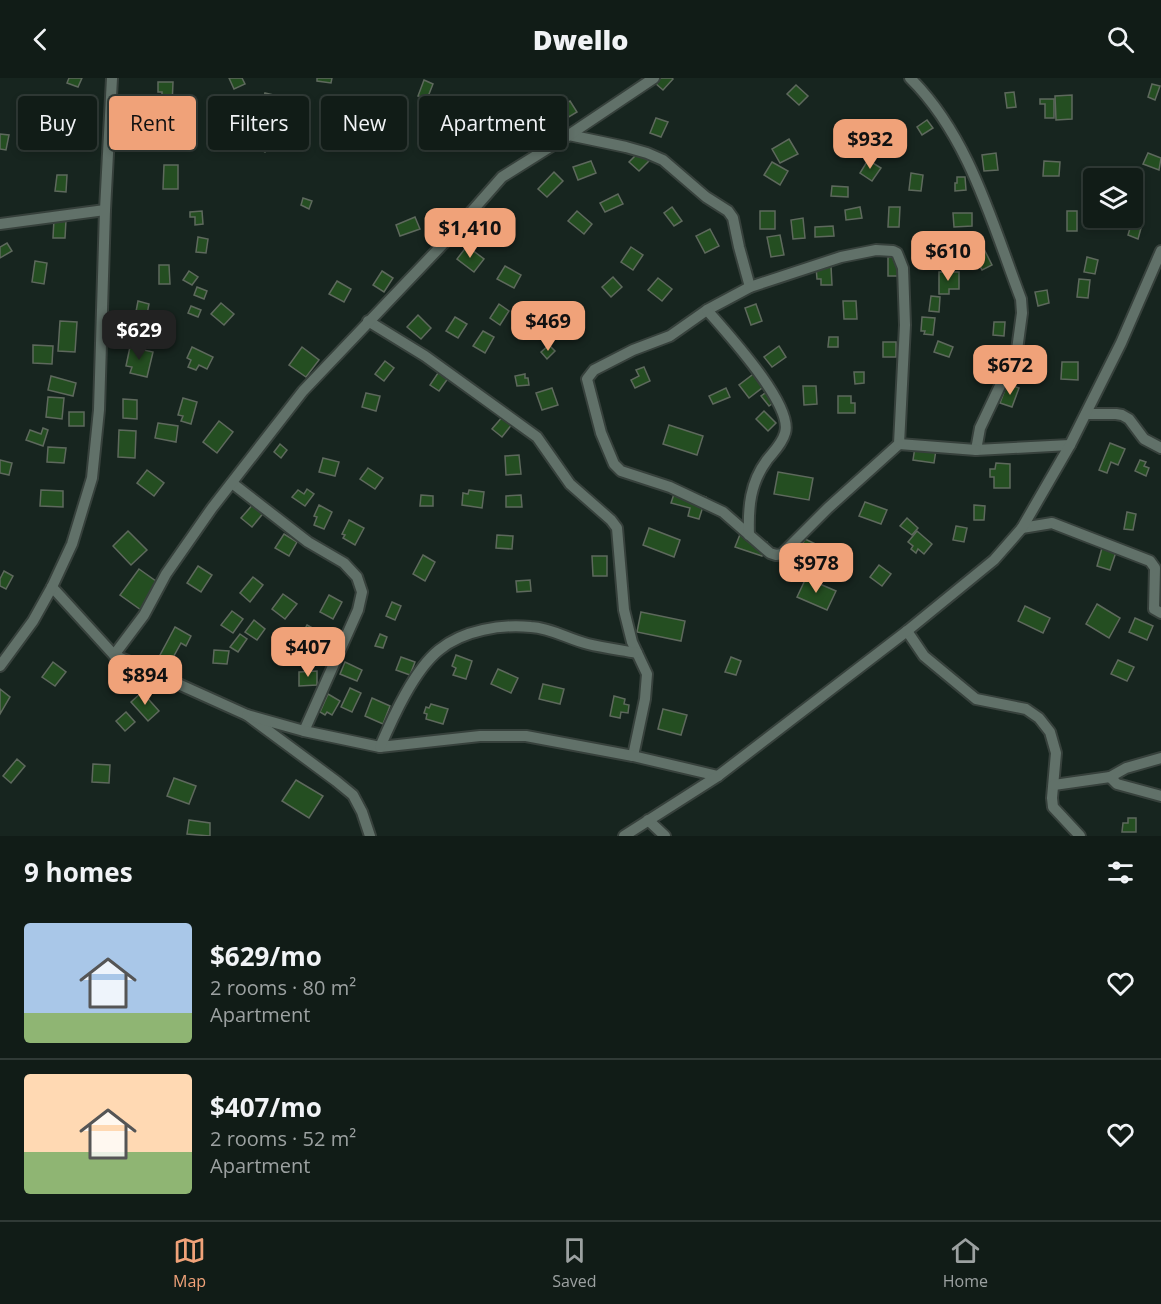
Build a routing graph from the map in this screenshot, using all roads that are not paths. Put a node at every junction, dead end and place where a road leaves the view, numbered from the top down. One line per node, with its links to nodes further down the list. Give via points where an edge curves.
1 (112, 78): 5 (street)
2 (654, 78): 4 (street)
3 (910, 78): 15 (street, via 929,97 964,153 1021,299 1017,350 980,428)
4 (569, 135): 8 (street, via 626,147 663,160 728,211 734,218); 10 (street, via 502,177)
5 (105, 210): 6 (street); 19 (street, via 99,410 92,478 72,544)
6 (0, 224)
7 (1161, 251): 11 (street)
8 (750, 287): 9 (street); 12 (street, via 861,252 897,253 903,268 905,325)
9 (707, 310): 18 (street, via 769,386 786,423 782,440 752,487); 18 (street, via 670,336 594,370 587,379 588,387 609,454 621,471 698,499 723,512)
10 (368, 321): 16 (street, via 303,391); 22 (street, via 425,356 537,437 570,484 611,520 617,528 624,610)
11 (1086, 414): 13 (street); 14 (street, via 1116,414 1129,419 1144,439)
12 (899, 444): 15 (street); 18 (street, via 782,554 770,553)
13 (1070, 445): 15 (street); 17 (street)
14 (1161, 448)
15 (976, 450)
16 (232, 483): 23 (street); 26 (street, via 308,542 344,563 357,577 362,592 358,610)
17 (1022, 528): 20 (street, via 1052,523 1150,561 1155,568 1154,609); 21 (street, via 994,560)
18 (749, 535)
19 (52, 587): 23 (street); 24 (street)
20 (1161, 613)
21 (907, 631): 30 (street); 32 (street, via 924,656 976,699 1026,709 1039,718 1050,732 1056,753)
22 (637, 653): 27 (street, via 586,644 532,627 504,627 460,637 439,650 426,666 396,709); 28 (street, via 647,674)
23 (114, 655): 25 (street)
24 (0, 666)
25 (247, 715): 26 (street); 35 (street, via 353,795)
26 (304, 731): 27 (street)
27 (380, 747): 28 (street, via 504,734)
28 (633, 756): 30 (street)
29 (1161, 758): 31 (street)
30 (718, 776): 34 (street)
31 (1110, 777): 32 (street); 33 (street, via 1117,784)
32 (1054, 785): 38 (street, via 1053,807)
33 (1161, 796)
34 (648, 820): 36 (street); 37 (street)
35 (370, 836)
36 (624, 836)
37 (665, 836)
38 (1080, 836)

